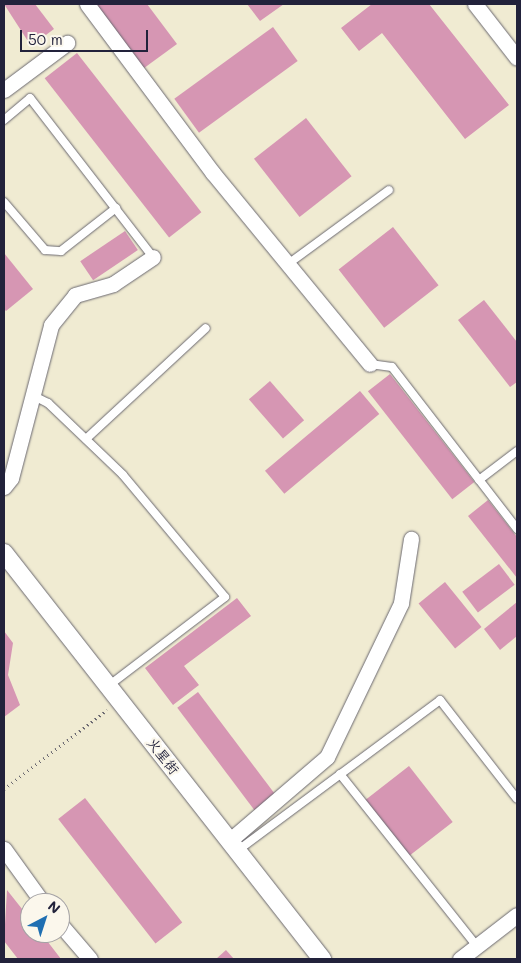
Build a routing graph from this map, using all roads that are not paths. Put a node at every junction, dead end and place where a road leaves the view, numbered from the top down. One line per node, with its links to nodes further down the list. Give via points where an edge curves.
1 (86, 4): 11 (street, via 213,174)
2 (475, 4): 4 (street)
3 (67, 43): 5 (street)
4 (517, 58)
5 (4, 90)
6 (4, 120): 9 (lane, via 30,98)
7 (389, 190): 11 (lane)
8 (4, 202): 9 (lane, via 45,250 61,251)
9 (116, 208): 10 (lane)
10 (153, 257): 14 (street, via 113,284 75,295 50,325)
11 (288, 264): 13 (street)
12 (206, 328): 15 (lane)
13 (370, 364): 17 (lane, via 392,367)
14 (32, 395): 15 (lane, via 48,403); 18 (street, via 11,478)
15 (86, 439): 22 (lane, via 123,475 225,597)
16 (517, 451): 17 (lane)
17 (479, 480): 19 (lane)
18 (4, 488)
19 (517, 529)
20 (410, 539): 25 (street, via 401,604 327,756)
21 (4, 553): 22 (street, 火星街)
22 (108, 686): 25 (street, 火星街)
23 (340, 774): 24 (lane, via 440,700); 25 (lane); 30 (lane)
24 (517, 799)
25 (233, 846): 32 (street, 火星街)
26 (4, 849): 27 (street)
27 (37, 893)
28 (517, 916): 30 (street)
29 (70, 936): 31 (street)
30 (477, 946): 33 (street)
31 (90, 959)
32 (322, 959)
33 (460, 959)

